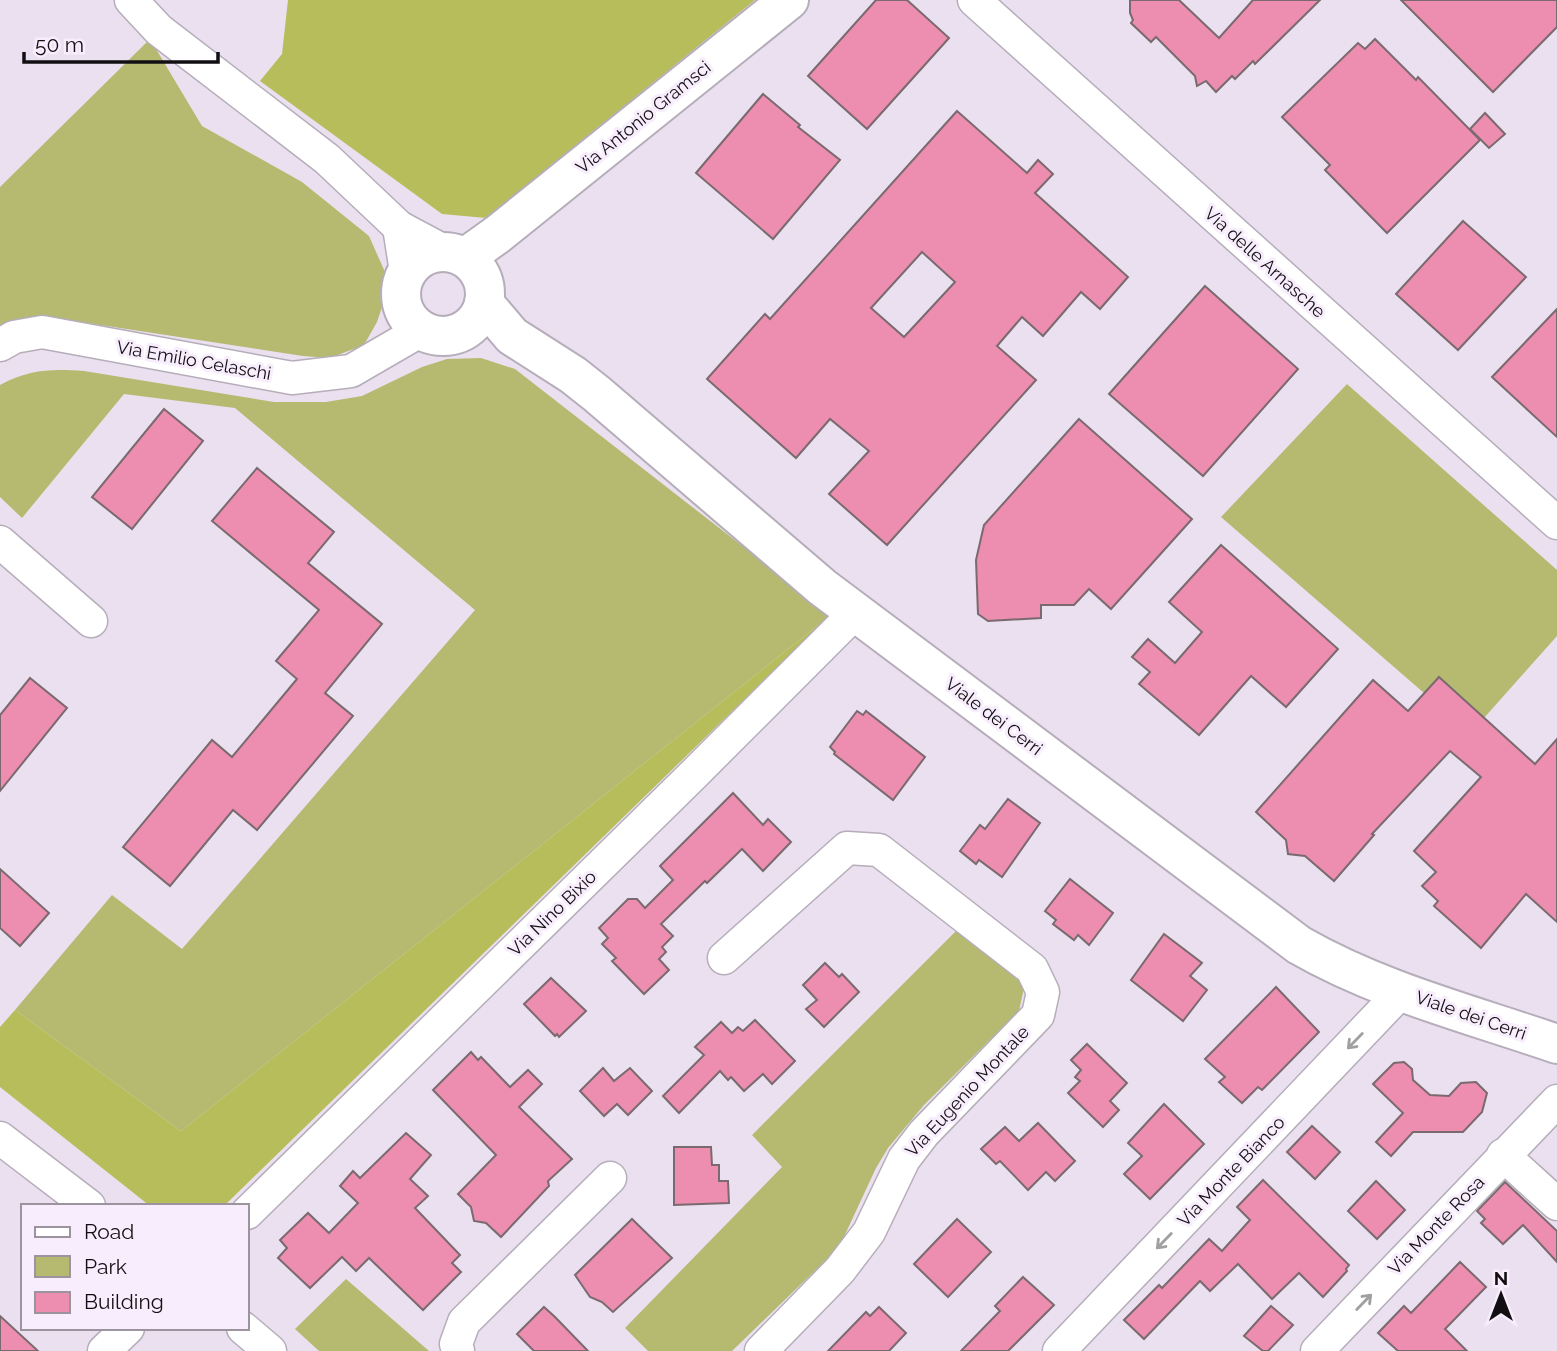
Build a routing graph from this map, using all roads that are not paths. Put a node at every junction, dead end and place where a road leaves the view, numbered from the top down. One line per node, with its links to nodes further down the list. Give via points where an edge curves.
1 (131, 0): 4 (street, via 159,30 327,159)
2 (789, 0): 6 (street, Via Antonio Gramsci, via 498,234)
3 (974, 0): 9 (street, Via delle Arnasche)
4 (400, 227): 5 (street); 6 (street)
5 (406, 272): 6 (street, via 423,257); 7 (street, via 400,293)
6 (468, 284): 7 (street, via 442,337); 11 (street, Viale dei Cerri, via 512,336 597,394)
7 (413, 323): 8 (street, Via Emilio Celaschi, via 386,352 351,371 292,378 42,332 14,337)
8 (0, 345)
9 (1557, 523)
10 (0, 542): 12 (street)
11 (856, 611): 14 (street, Viale dei Cerri, via 1274,927 1326,960); 22 (street, Via Nino Bixio)
12 (90, 621)
13 (724, 958): 28 (street, Via Eugenio Montale, via 847,848 879,850 1032,969 1042,992 1038,1015 904,1159 869,1232 840,1270)
14 (1402, 991): 15 (street, Viale dei Cerri); 29 (street, Via Monte Bianco, one-way to 29)
15 (1557, 1044)
16 (1557, 1101): 18 (street, Via Monte Rosa)
17 (0, 1138): 20 (street)
18 (1503, 1155): 21 (street); 30 (street, Via Monte Rosa, one-way to 18)
19 (610, 1178): 27 (street, via 464,1322)
20 (86, 1204)
21 (1557, 1204)
22 (248, 1212)
23 (126, 1330): 25 (street)
24 (245, 1330): 26 (street)
25 (104, 1351)
26 (270, 1351)
27 (458, 1351)
28 (761, 1351)
29 (1059, 1351)
30 (1317, 1351)

